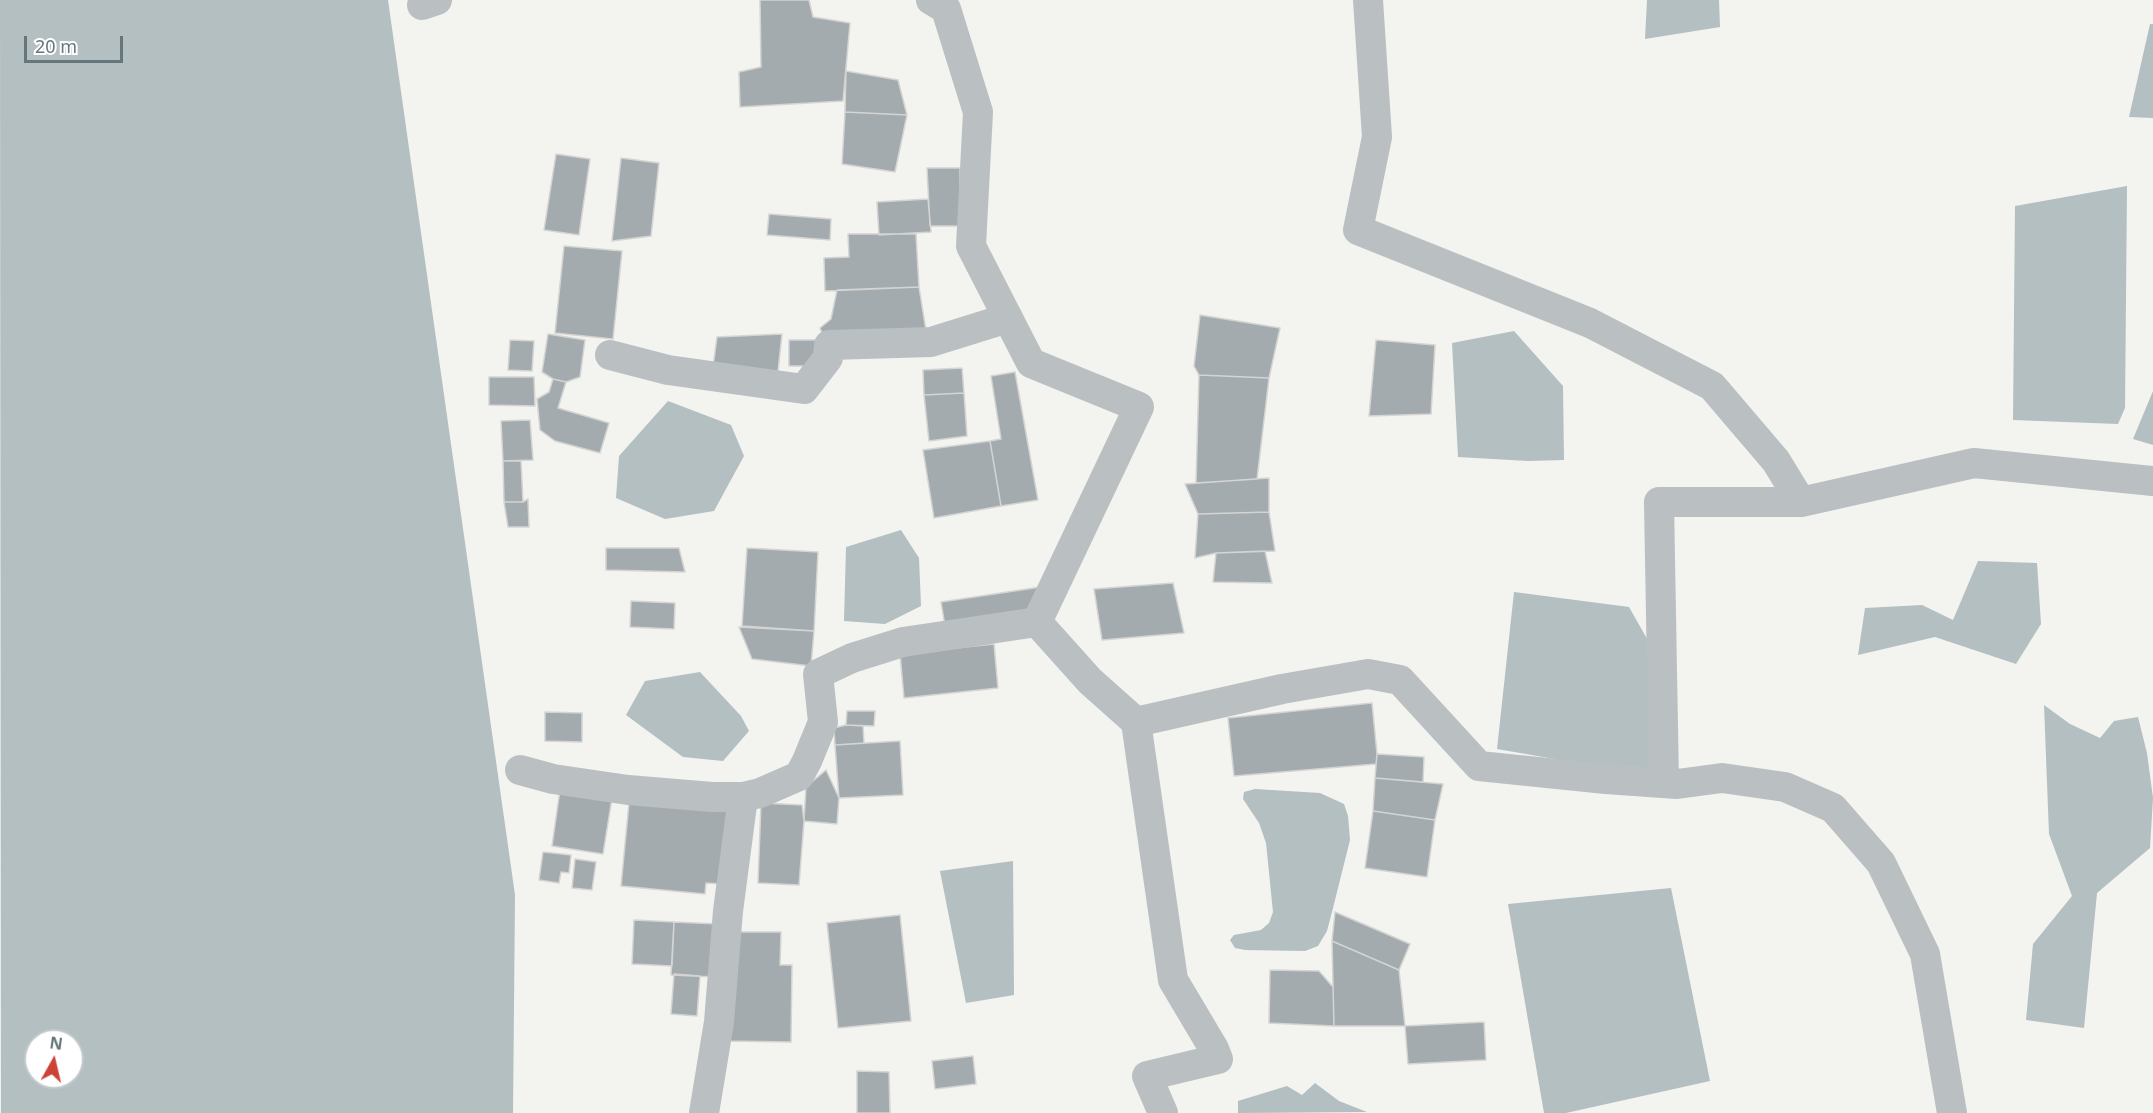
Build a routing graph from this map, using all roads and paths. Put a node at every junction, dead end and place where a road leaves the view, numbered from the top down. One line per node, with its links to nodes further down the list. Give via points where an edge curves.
1 (931, 0): 3 (street, via 946,9 978,112 971,246)
2 (1368, 0): 6 (street, via 1377,137 1358,230 1590,323 1713,386 1776,461)
3 (1008, 318): 4 (street, via 930,342 829,345 828,358 804,389 668,370); 7 (street, via 1030,363 1139,407)
4 (610, 355)
5 (2153, 481): 6 (street, via 1974,463)
6 (1801, 502): 10 (street, via 1659,502)
7 (1037, 622): 8 (street, via 1090,681); 11 (street, via 903,642 818,674 823,722 799,776)
8 (1136, 722): 10 (street, via 1368,674 1400,680 1479,766); 13 (street, via 1173,980 1218,1059 1147,1076)
9 (520, 770): 11 (street, via 628,790)
10 (1664, 783): 14 (street, via 1722,778 1785,787 1833,808 1881,863 1924,954)
11 (743, 797): 12 (street, via 726,924 719,1022)
12 (704, 1113)
13 (1163, 1113)
14 (1952, 1113)

